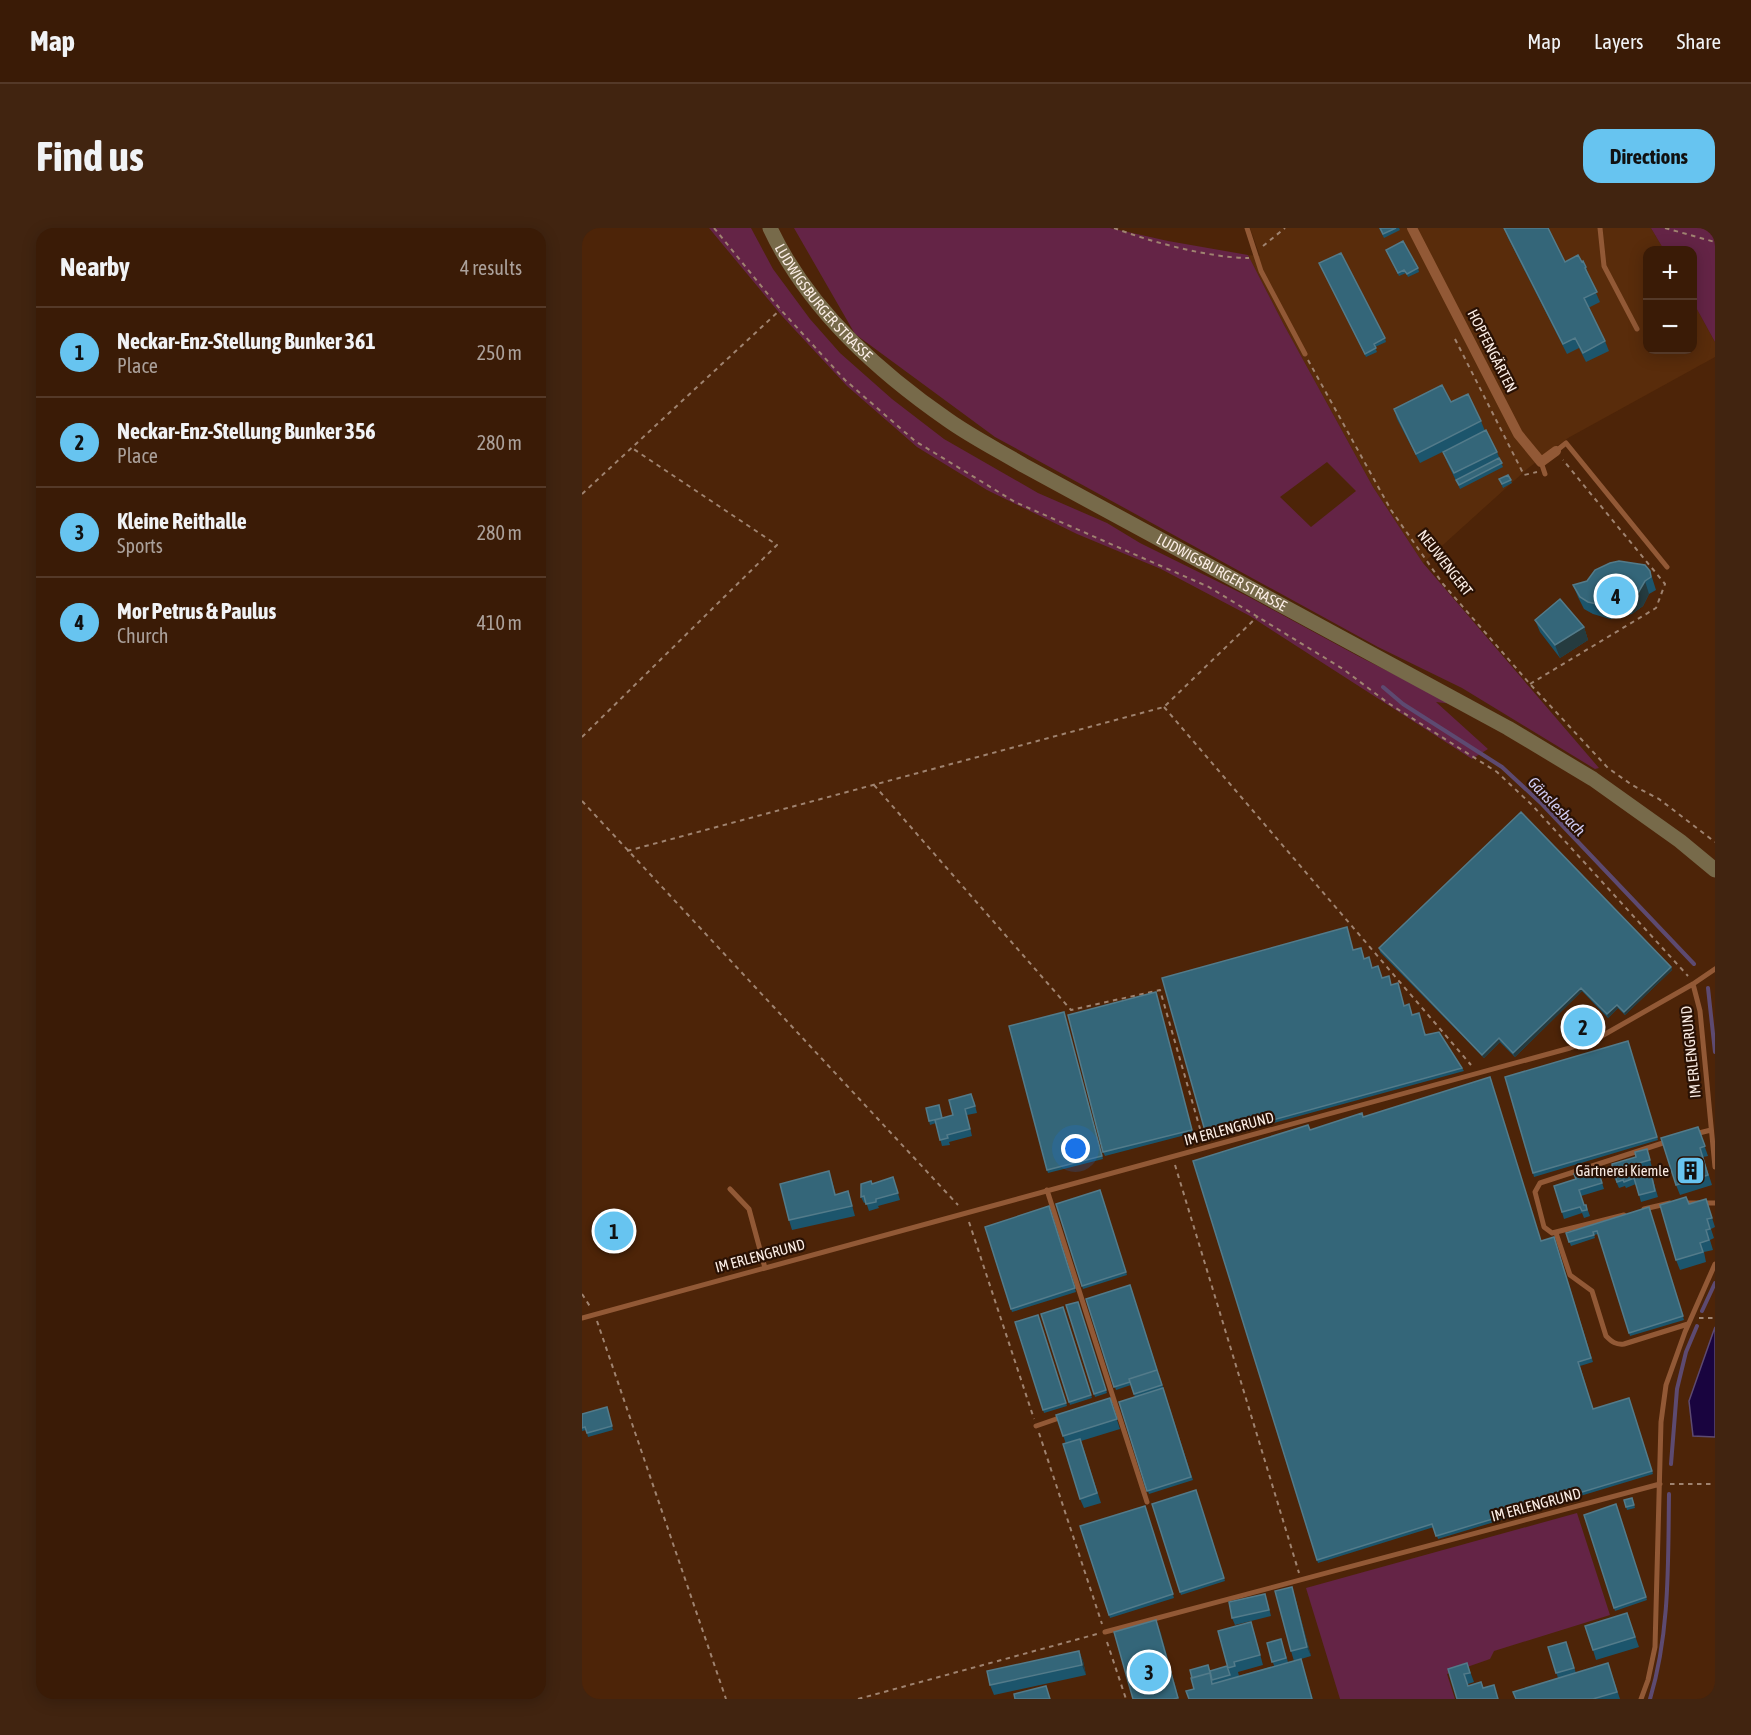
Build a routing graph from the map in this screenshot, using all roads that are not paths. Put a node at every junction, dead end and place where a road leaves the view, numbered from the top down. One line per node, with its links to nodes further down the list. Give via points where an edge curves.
1 (770, 228): 11 (main road, LUDWIGSBURGER STRASSE, via 793,271 826,314 868,357 949,421 1508,728 1593,779)
2 (1247, 228): 6 (lane, via 1262,271)
3 (1600, 228): 5 (lane, via 1604,266)
4 (1417, 230): 8 (street, HOPFENGÄRTEN, via 1518,434)
5 (1637, 329)
6 (1305, 354)
7 (1556, 451): 8 (street); 10 (lane, via 1566,443)
8 (1541, 462): 9 (lane)
9 (1545, 474)
10 (1667, 567)
11 (1715, 870)
12 (1715, 969): 13 (lane)
13 (1693, 984): 14 (lane, IM ERLENGRUND, via 1700,1011); 19 (lane, IM ERLENGRUND, via 1600,1037 1570,1048)
14 (1711, 1130): 15 (lane); 17 (lane, IM ERLENGRUND)
15 (1691, 1135)
16 (1671, 1141): 21 (lane, via 1540,1183 1535,1197 1544,1227)
17 (1715, 1167)
18 (730, 1189): 23 (lane, via 749,1209)
19 (1047, 1190): 23 (lane, IM ERLENGRUND); 26 (lane)
20 (1715, 1203): 21 (lane, via 1663,1204)
21 (1556, 1233): 25 (lane, via 1570,1275 1592,1291 1611,1341 1624,1344)
22 (1715, 1264): 25 (lane)
23 (765, 1268): 24 (lane, IM ERLENGRUND)
24 (582, 1318)
25 (1689, 1321): 30 (lane, via 1666,1385 1660,1422)
26 (1114, 1400): 27 (lane); 31 (lane)
27 (1103, 1403)
28 (1070, 1414): 29 (lane)
29 (1036, 1426)
30 (1660, 1484): 32 (lane, IM ERLENGRUND); 33 (lane, via 1655,1647)
31 (1147, 1502)
32 (1105, 1632)
33 (1641, 1699)

